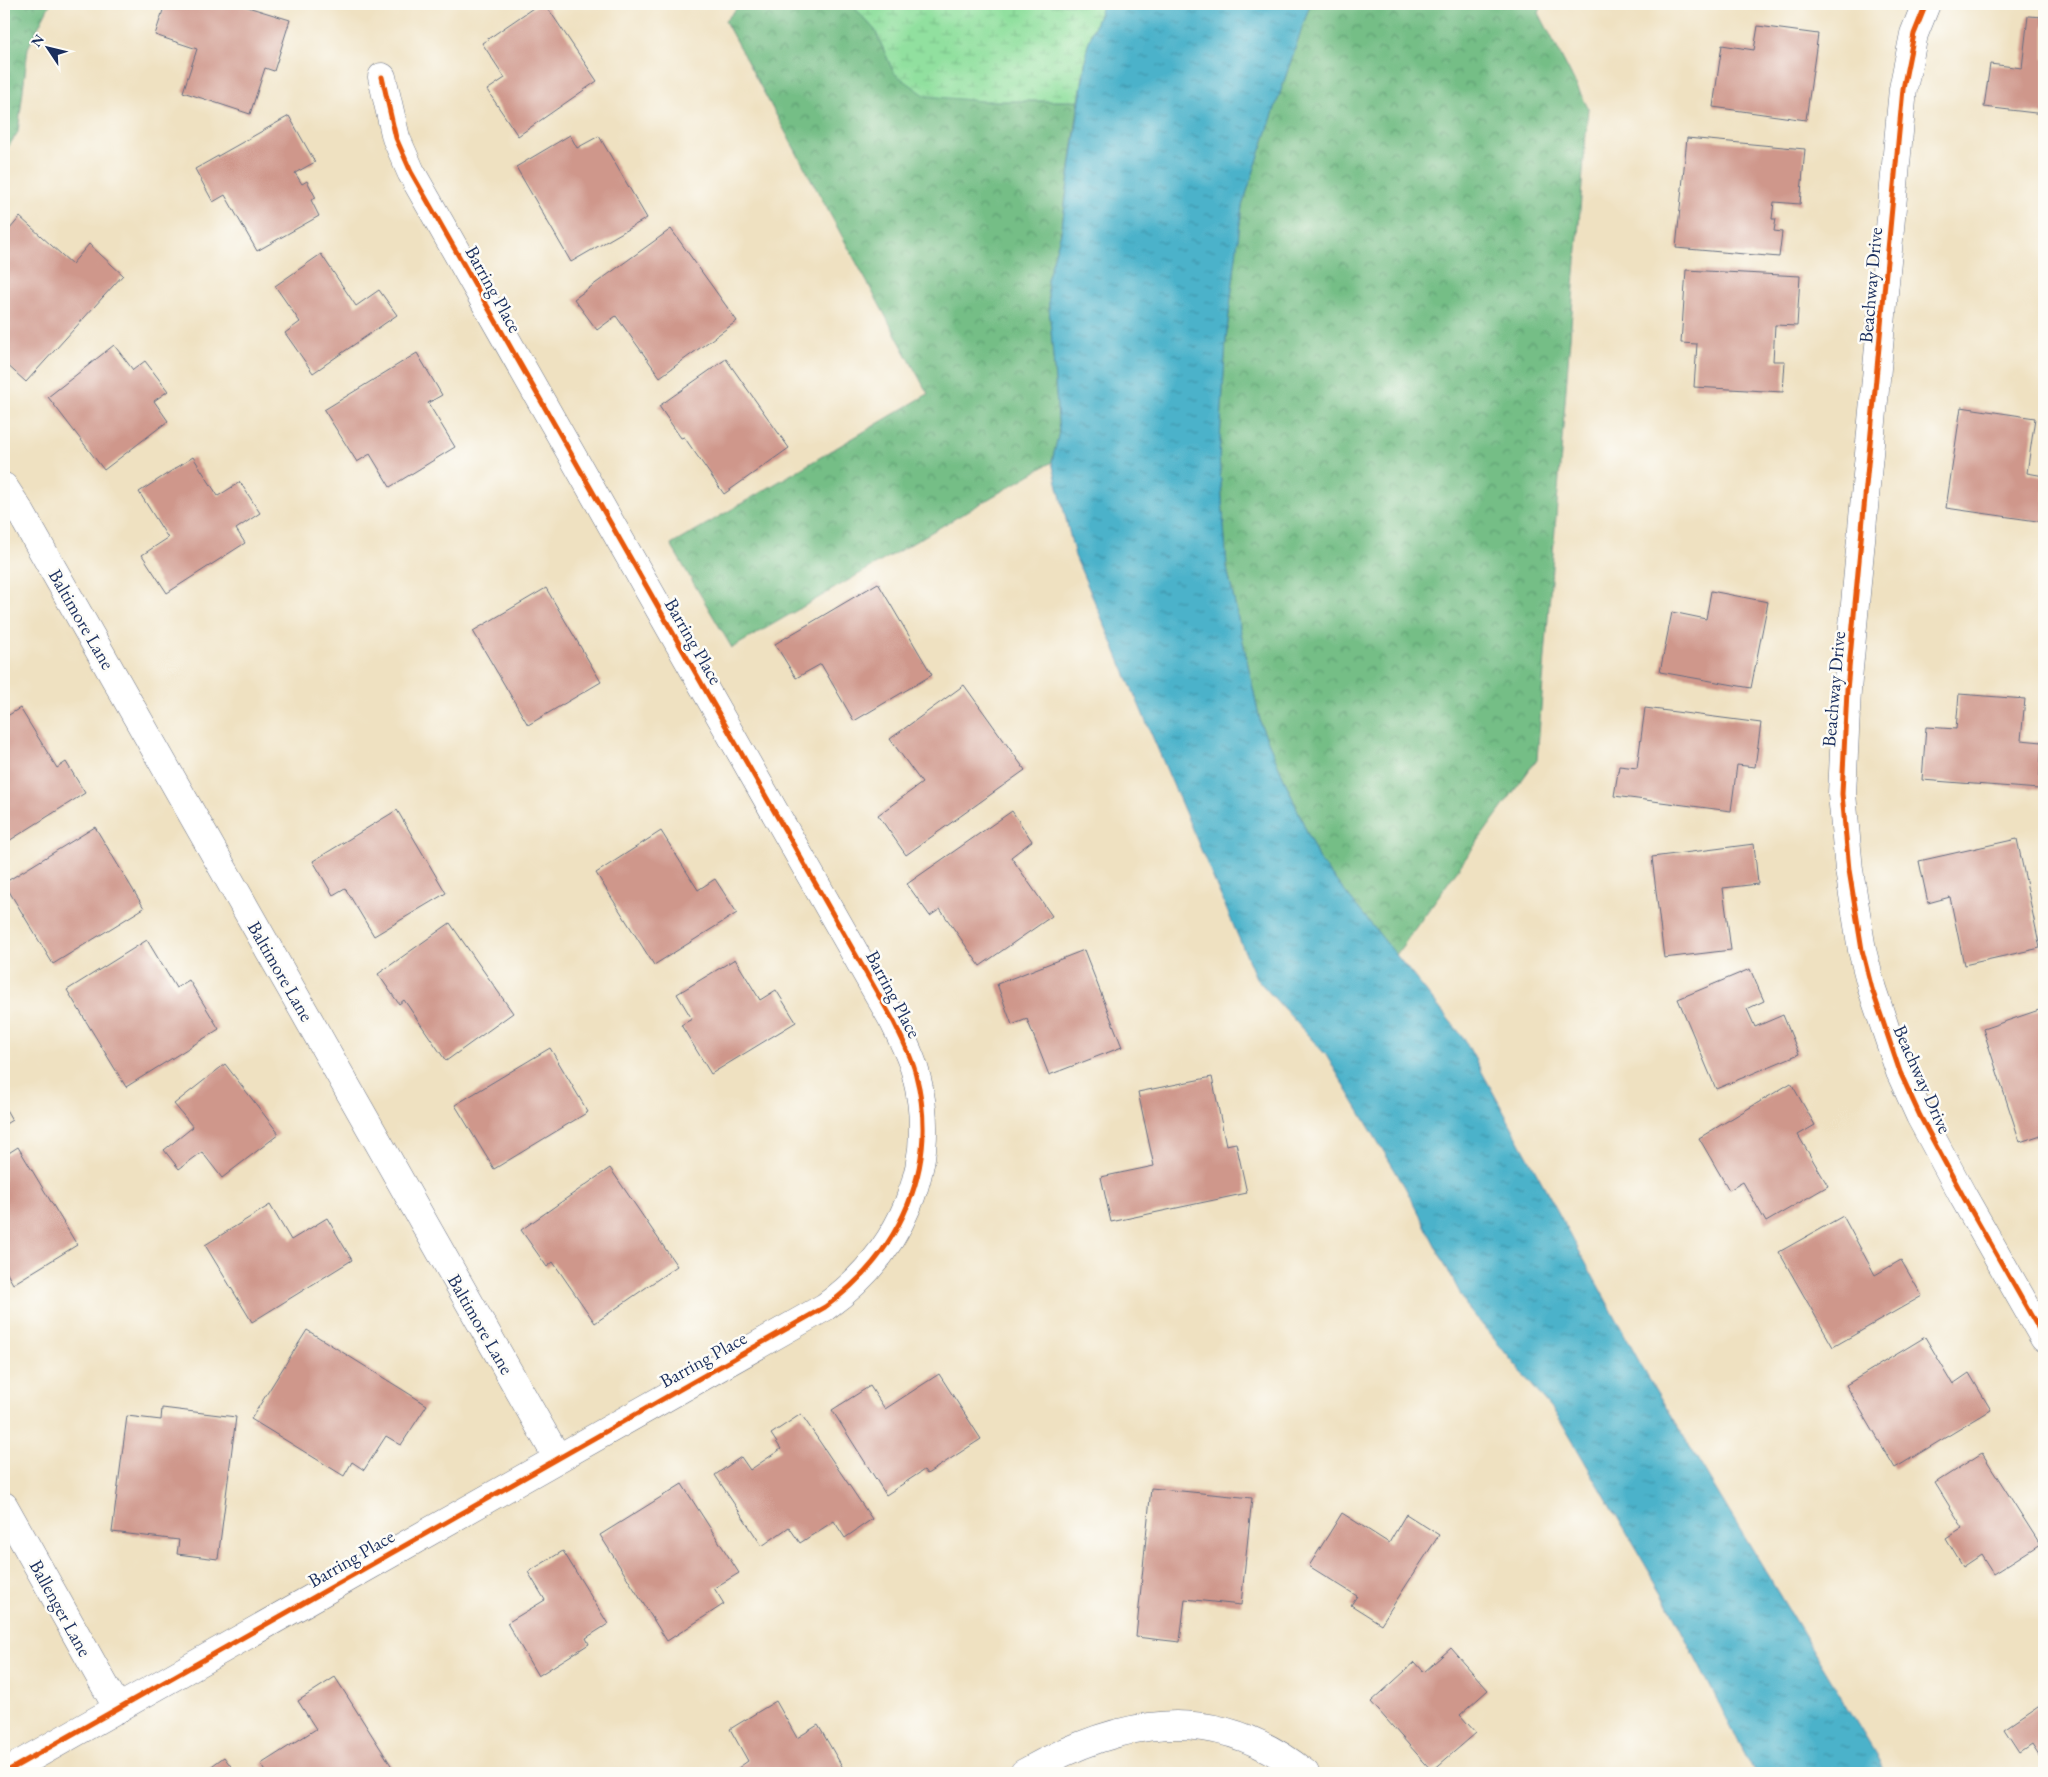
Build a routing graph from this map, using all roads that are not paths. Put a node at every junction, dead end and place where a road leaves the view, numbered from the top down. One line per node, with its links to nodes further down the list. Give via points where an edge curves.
1 (1926, 4): 4 (street, Beachway Drive, via 1914,34 1902,99 1847,690 1842,794 1844,830 1862,950 1900,1072 1963,1196)
2 (382, 77): 5 (street, Barring Place, via 396,138 411,172 894,1022 916,1074 921,1095 922,1143 913,1192 896,1231 859,1279 844,1293 799,1322)
3 (4, 486): 5 (street, Baltimore Lane)
4 (2044, 1338)
5 (557, 1458): 7 (street, Barring Place)
6 (4, 1506): 7 (street, Ballenger Lane)
7 (118, 1709): 8 (street, Barring Place)
8 (4, 1773)
9 (1024, 1773): 10 (street, via 1095,1738 1137,1728 1174,1725 1243,1738 1267,1748)
10 (1305, 1773)

